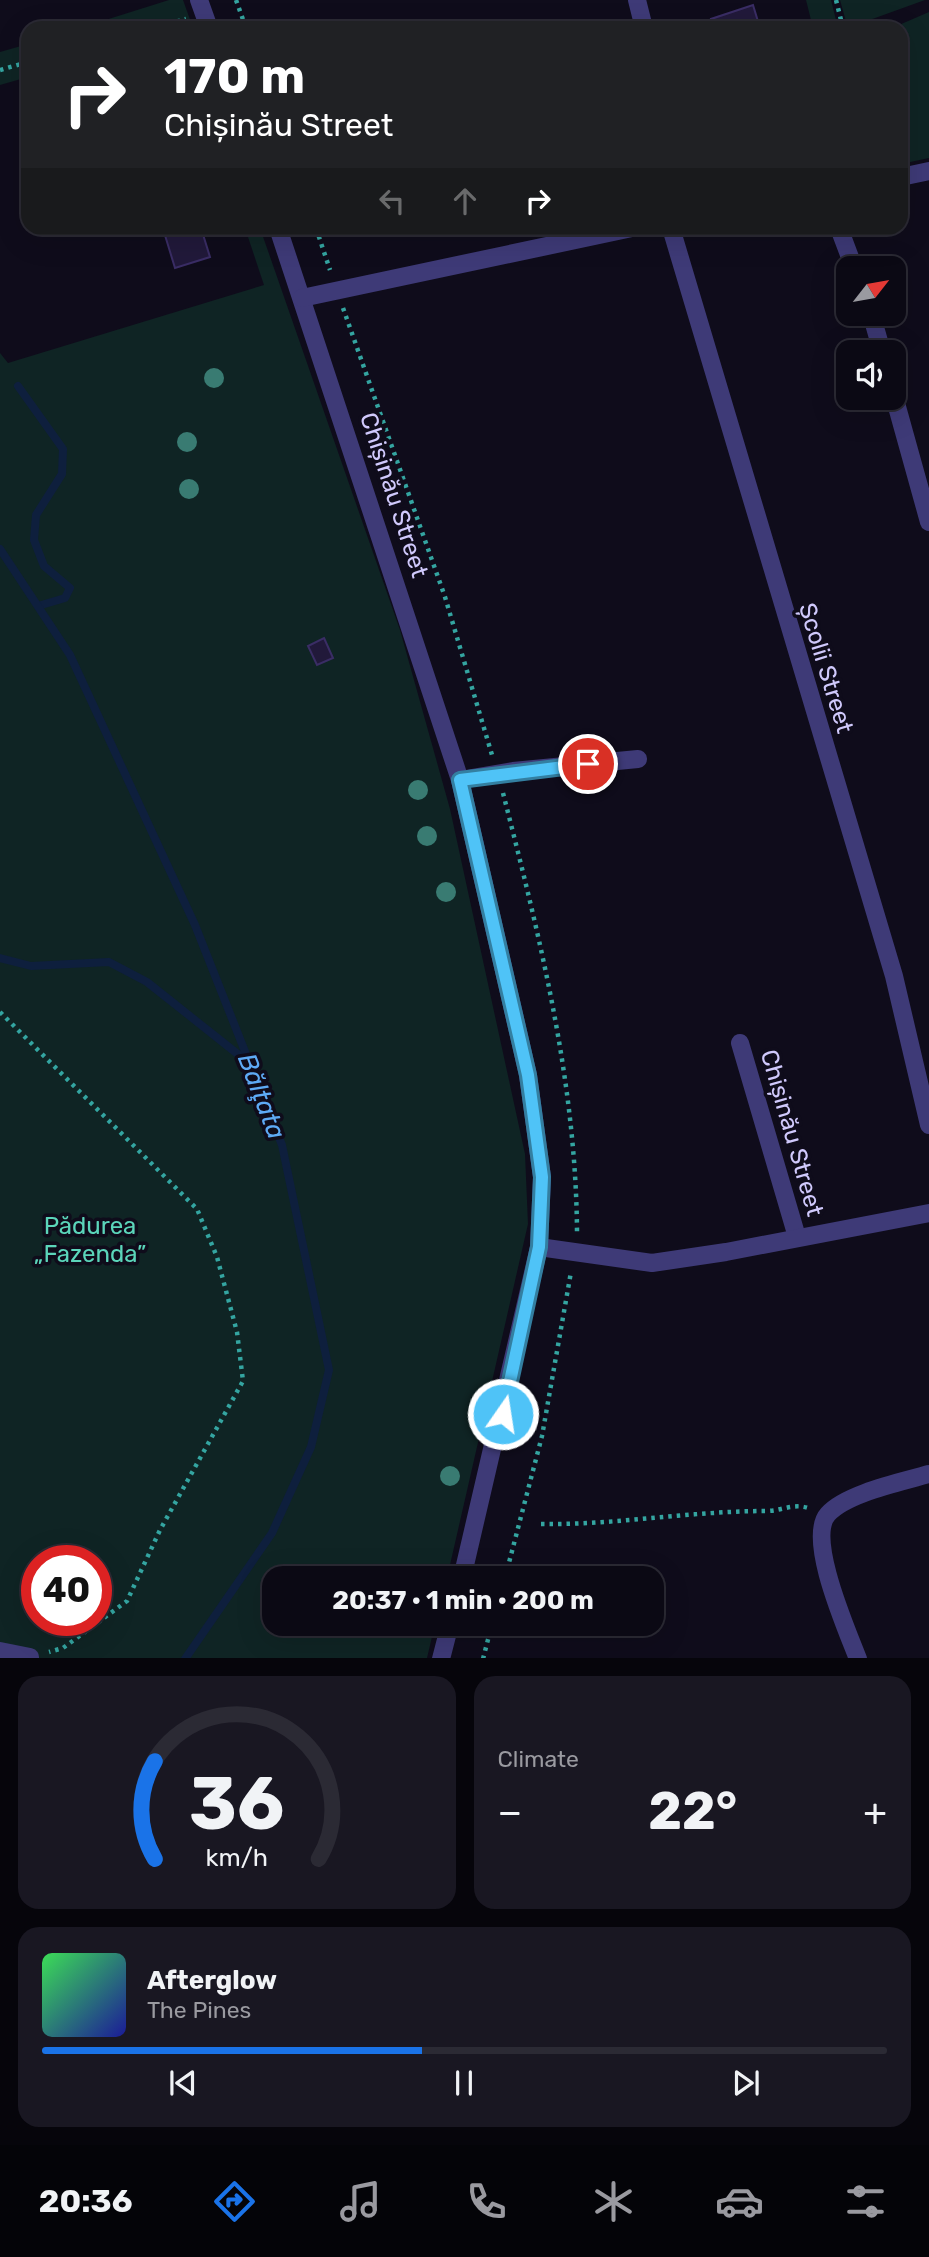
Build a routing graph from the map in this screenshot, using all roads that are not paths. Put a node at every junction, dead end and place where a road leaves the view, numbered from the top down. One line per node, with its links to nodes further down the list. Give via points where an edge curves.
1 (637, 0): 2 (street)
2 (642, 21)
3 (929, 171): 4 (street)
4 (908, 176)
5 (280, 235): 10 (street, Chișinău Street)
6 (599, 235): 10 (street)
7 (673, 235): 16 (street, Școlii Street, via 894,976)
8 (842, 235): 9 (street)
9 (850, 256)
10 (302, 298): 14 (street, Chișinău Street)
11 (898, 410): 12 (street)
12 (929, 522)
13 (638, 759): 14 (street)
14 (460, 780): 19 (street, Chișinău Street, via 528,1075 542,1177)
15 (740, 1043): 18 (street, Chișinău Street)
16 (929, 1125)
17 (929, 1213): 18 (street, Chișinău Street)
18 (797, 1237): 19 (street, Chișinău Street, via 652,1263)
19 (539, 1247): 21 (street, Chișinău Street)
20 (929, 1474): 26 (street, via 845,1501 821,1525 828,1578)
21 (465, 1566)
22 (447, 1636): 25 (street)
23 (0, 1651): 24 (street)
24 (30, 1657)
25 (441, 1658)
26 (858, 1658)

